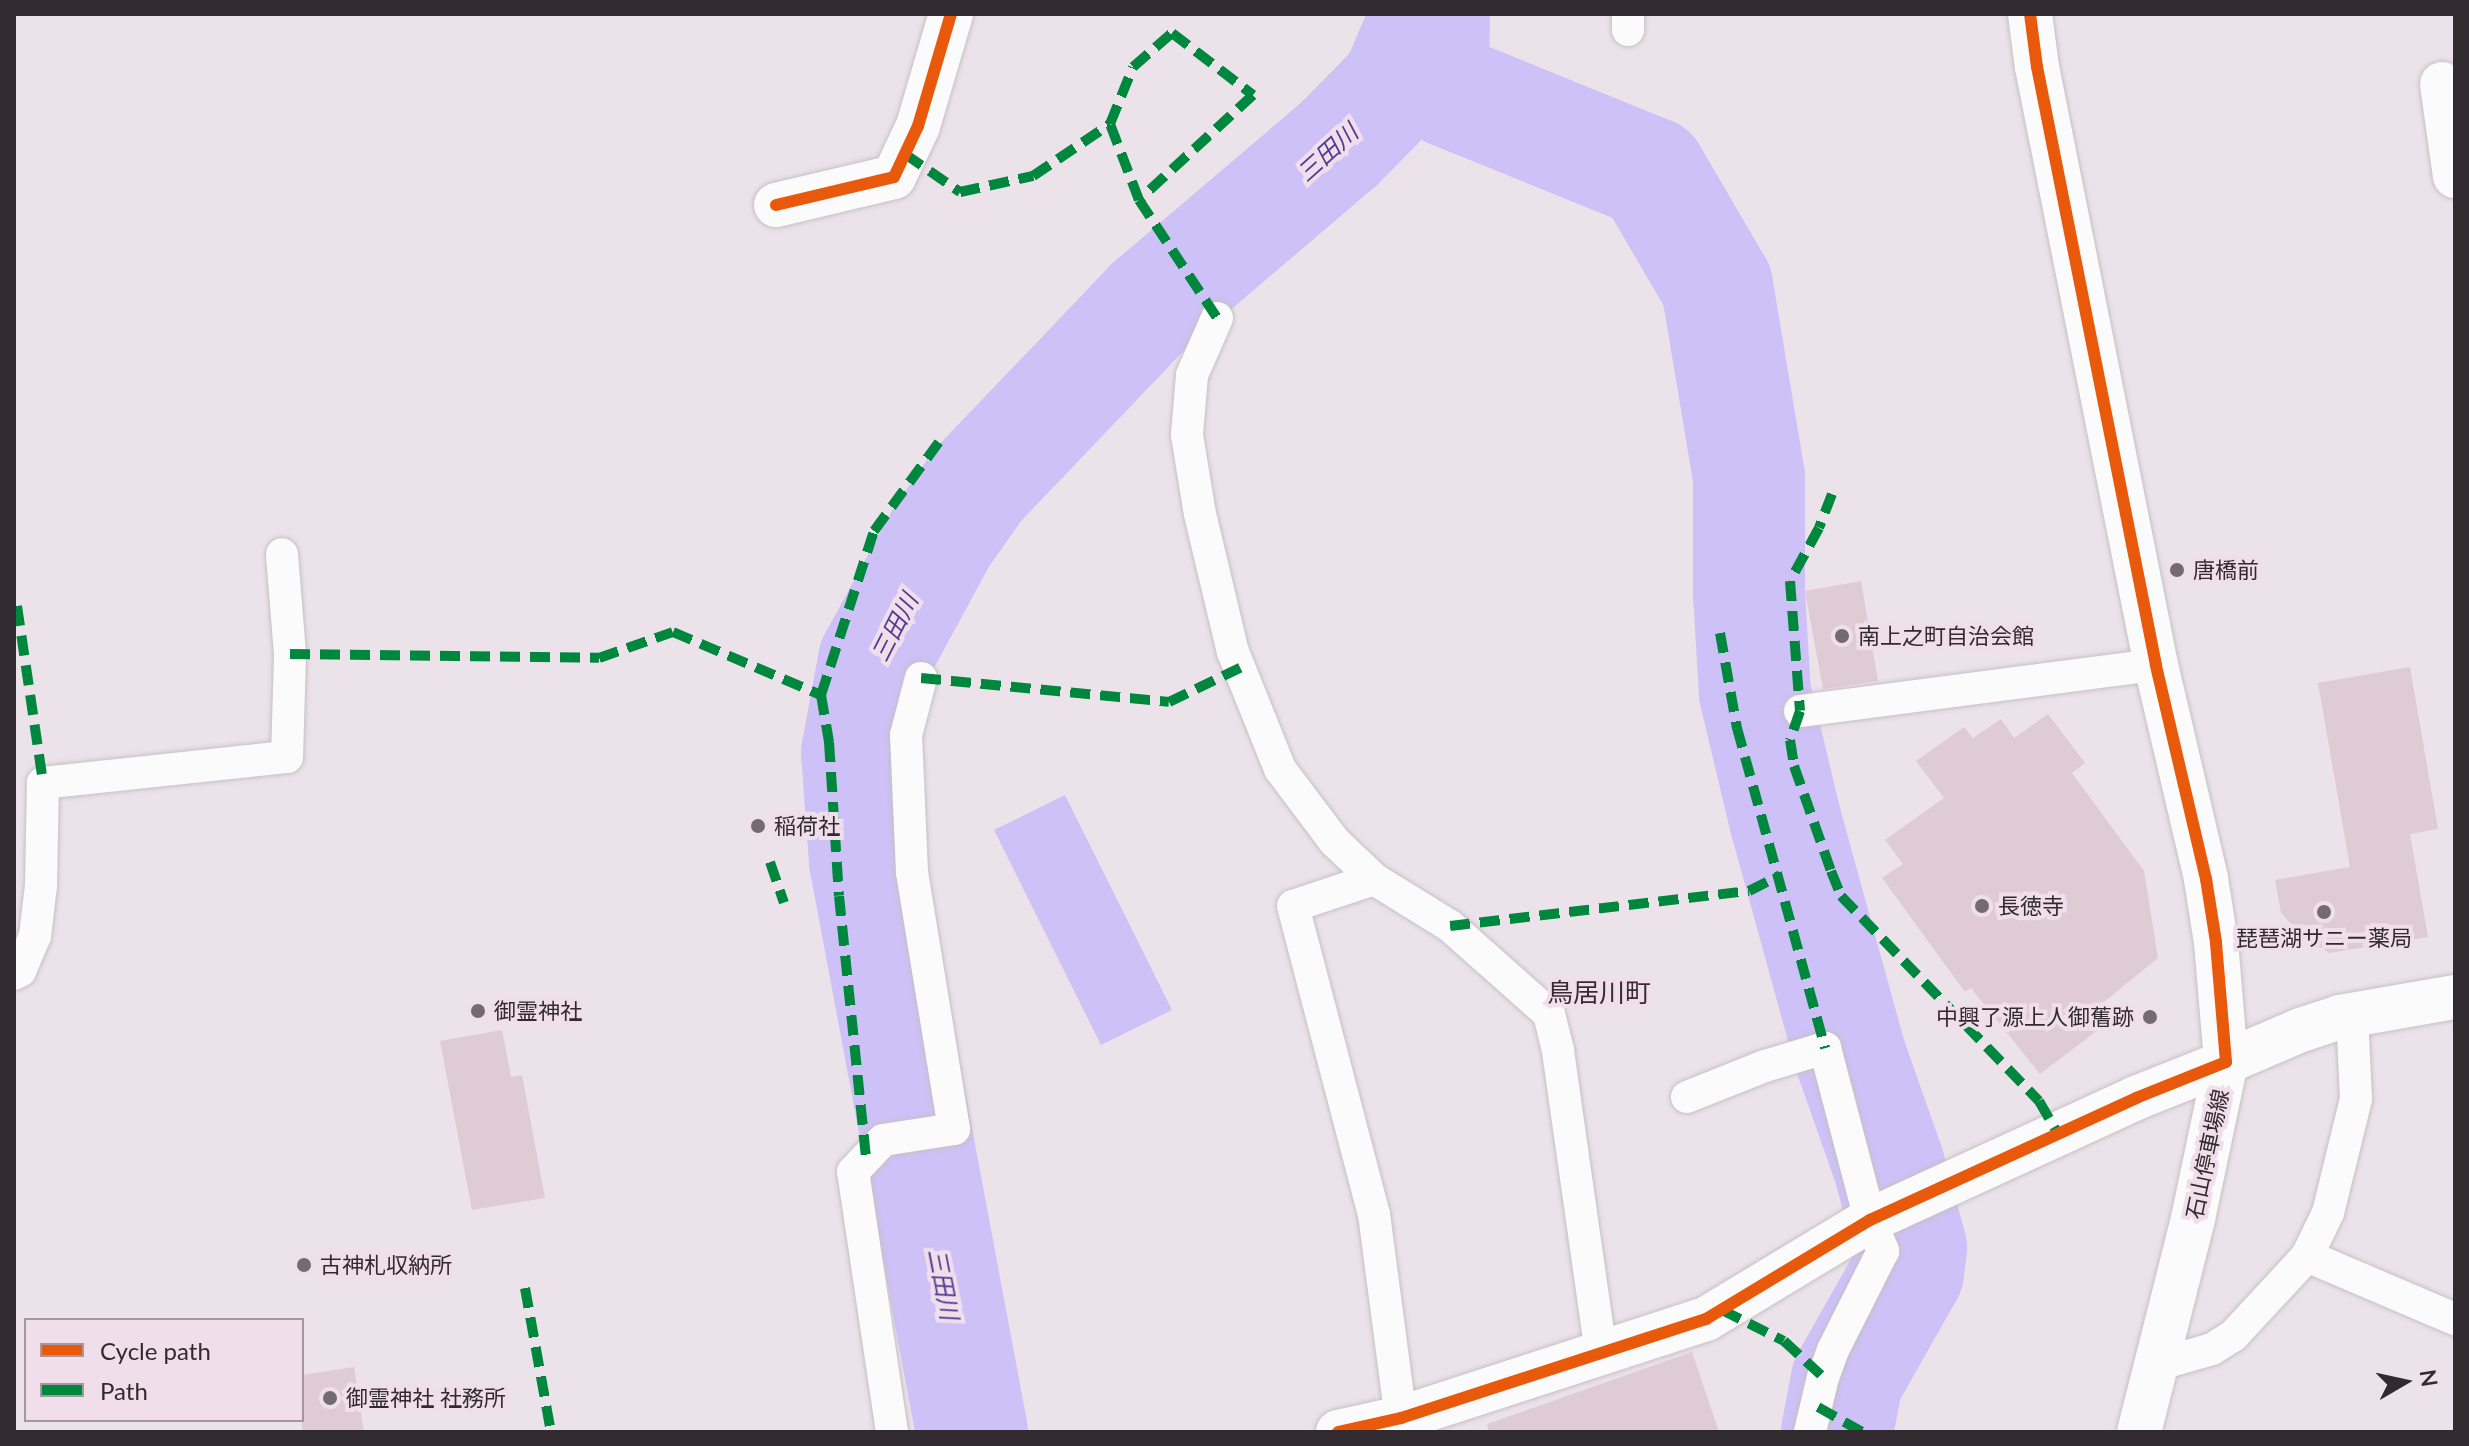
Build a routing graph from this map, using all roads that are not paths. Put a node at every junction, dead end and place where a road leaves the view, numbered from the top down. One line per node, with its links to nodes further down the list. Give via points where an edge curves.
1 (951, 14): 5 (street, via 918,126 894,177)
2 (2030, 14): 8 (street)
3 (2442, 84): 4 (street)
4 (2455, 176)
5 (776, 205)
6 (1217, 318): 11 (lane, via 1192,375 1187,435 1233,652 1280,769 1334,841)
7 (282, 554): 12 (lane, via 290,654 287,757 43,783 35,936)
8 (2156, 665): 10 (lane); 15 (street, via 2206,879)
9 (921, 678): 23 (lane, via 906,735 912,857 954,1129 883,1140 853,1172)
10 (1800, 711)
11 (1374, 879): 20 (lane, via 1450,926 1549,1014); 22 (lane, via 1293,906 1374,1214)
12 (14, 974)
13 (2455, 997): 14 (street, 石山停車場線)
14 (2352, 1015): 15 (street, 石山停車場線); 18 (lane, via 2356,1099 2328,1213)
15 (2226, 1062): 17 (street); 21 (street, 石山停車場線)
16 (1687, 1097): 17 (lane, via 1825,1048)
17 (1874, 1218): 20 (street, via 1706,1319); 25 (lane, via 1883,1251 1833,1350)
18 (2307, 1256): 19 (lane); 21 (lane, via 2233,1336 2212,1349)
19 (2455, 1319)
20 (1601, 1355): 22 (street)
21 (2156, 1365): 26 (street, 石山停車場線)
22 (1401, 1418): 24 (street)
23 (892, 1432)
24 (1338, 1432)
25 (1810, 1432)
26 (2139, 1432)

